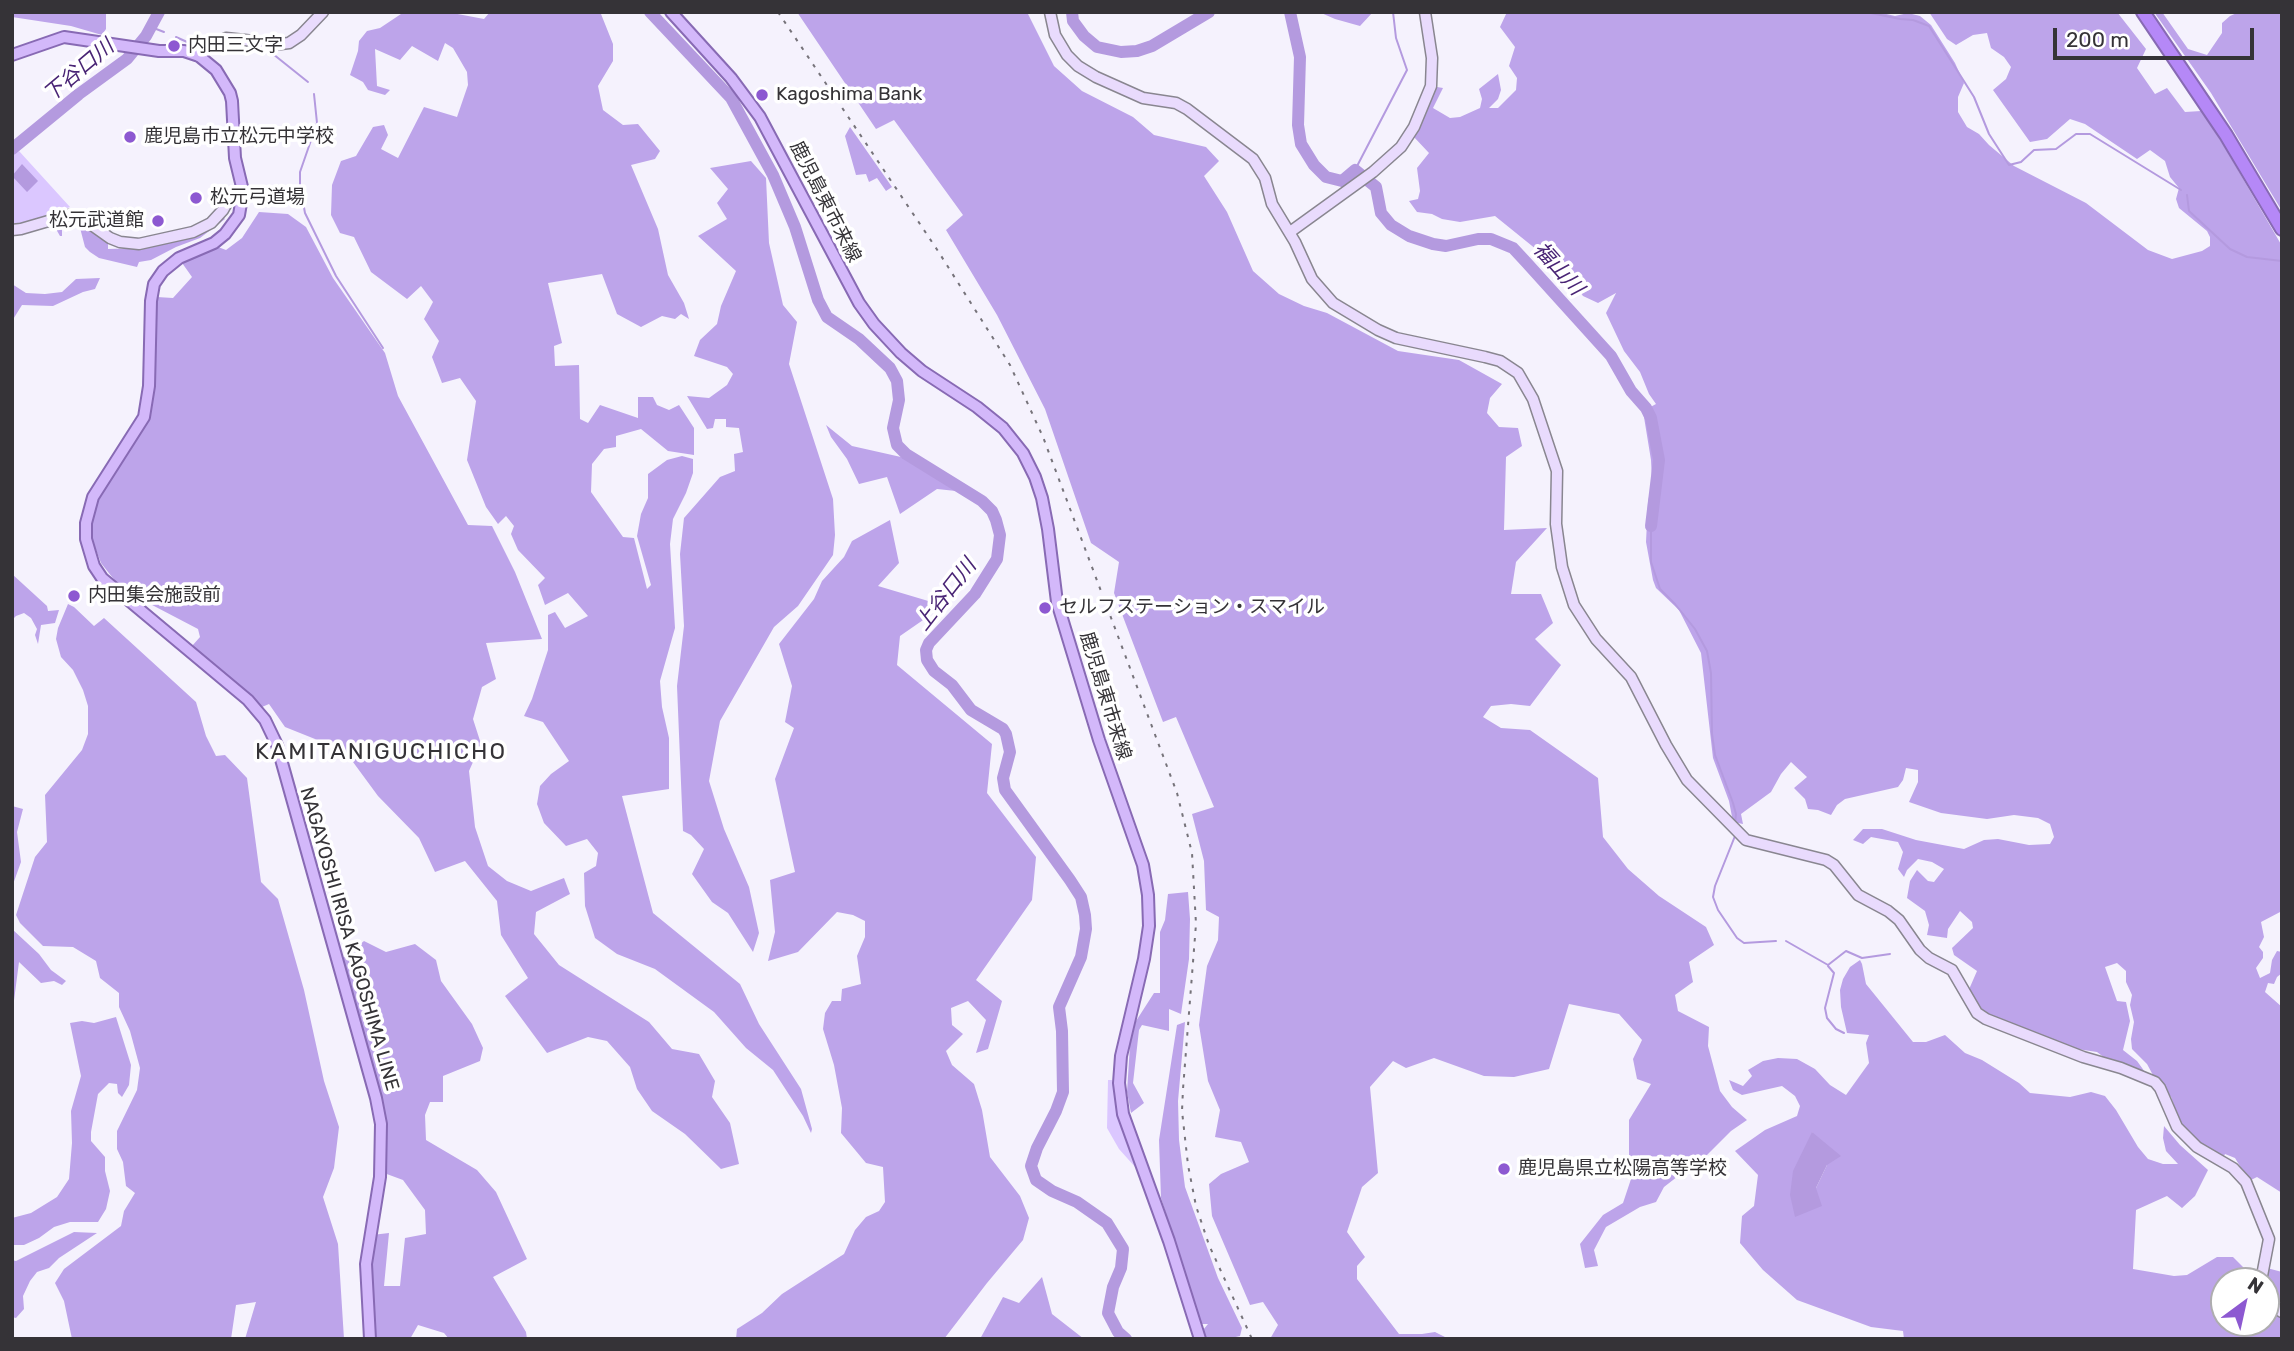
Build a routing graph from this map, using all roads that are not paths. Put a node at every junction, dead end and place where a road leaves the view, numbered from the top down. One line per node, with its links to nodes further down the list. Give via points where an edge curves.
1 (323, 12): 7 (street, via 289,43 226,38)
2 (671, 12): 14 (main road, 鹿児島東市来線, via 760,117 874,324 922,371 1003,428 1035,477 1048,529 1057,602 1143,865 1147,937 1119,1083 1123,1114)
3 (1050, 12): 11 (street, via 1055,35 1078,66 1143,98 1187,108 1253,159)
4 (1425, 12): 11 (street, via 1431,86 1414,127 1401,147 1373,172)
5 (2143, 12): 9 (highway, via 2202,97)
6 (12, 55): 7 (main road, via 64,37)
7 (199, 56): 8 (main road, via 216,70 230,93 235,158)
8 (243, 191): 10 (street, via 232,194 211,223 193,232 139,244 110,238 69,215); 13 (main road, NAGAYOSHI IRISA KAGOSHIMA LINE, via 239,215 225,234 179,258 154,284 144,417 93,497 86,539 102,578 248,700 277,745 381,1124 380,1177 366,1264)
9 (2282, 229)
10 (12, 230)
11 (1290, 232): 12 (street, via 1312,279 1354,316 1396,338 1500,361 1518,373 1533,399 1557,471 1556,524 1574,606 1591,633 1631,677 1678,768 1736,831 1746,840 1834,865 1858,895 1888,911 1920,950 1952,970 1977,1013 1986,1019 2155,1082 2177,1127 2246,1182 2269,1238)
12 (2264, 1267)
13 (370, 1339)
14 (1199, 1339)

